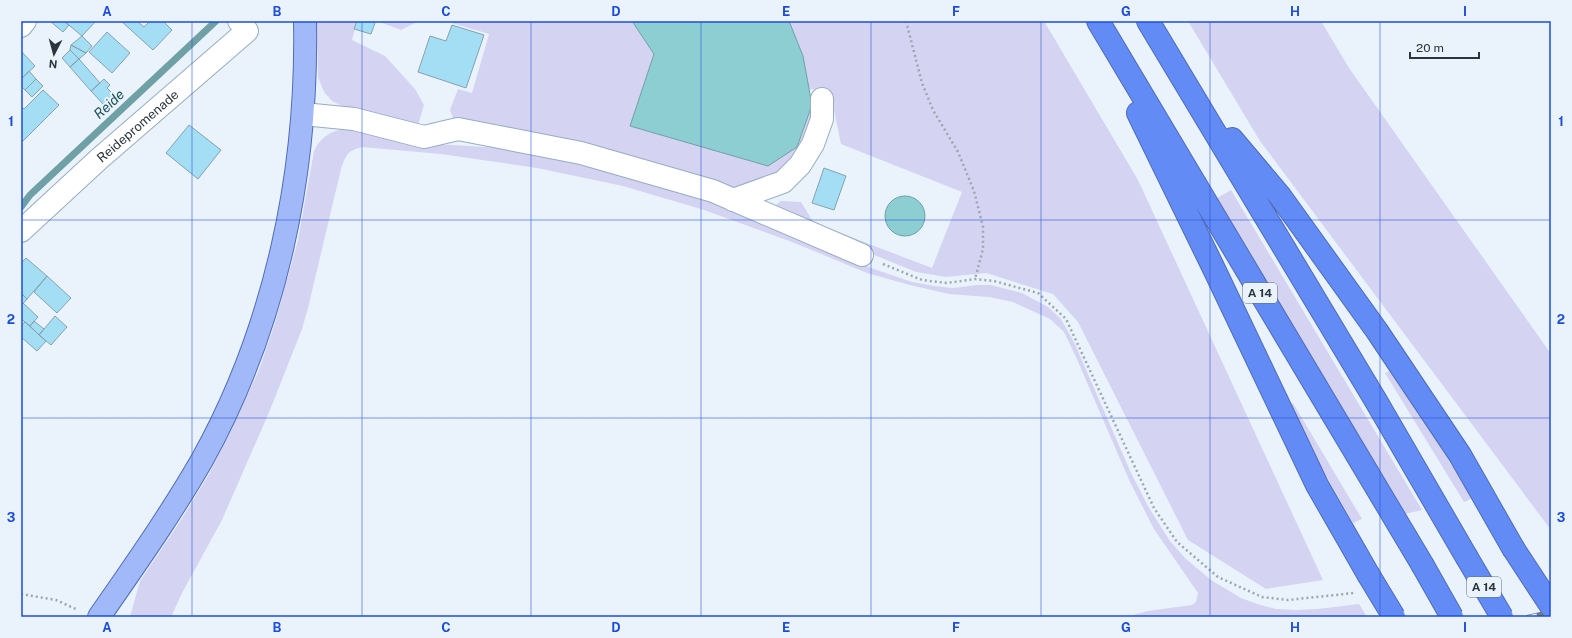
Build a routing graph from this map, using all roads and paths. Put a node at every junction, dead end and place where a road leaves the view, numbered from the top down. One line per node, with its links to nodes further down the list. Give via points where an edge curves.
1 (25, 21): 8 (street)
2 (239, 21): 13 (street, Reidepromenade, via 247,30 98,159)
3 (305, 21): 11 (main road)
4 (906, 21): 15 (path, via 922,83 933,110 958,152 974,191 983,227 983,248)
5 (1094, 21): 20 (highway, bridge, via 1317,485)
6 (1098, 21): 21 (highway, A 14, bridge)
7 (1148, 21): 9 (highway, A 14)
8 (21, 26)
9 (1189, 89): 18 (highway, bridge, via 1280,196 1377,331 1460,456 1513,548); 22 (highway, A 14, bridge)
10 (822, 100): 12 (street, via 822,118 800,165 783,182)
11 (304, 114): 12 (street, via 354,119 424,137 458,129 581,153 713,191); 19 (main road, via 294,190 281,252 262,318 238,382 213,438 175,505)
12 (733, 200): 14 (street)
13 (21, 231)
14 (862, 255): 15 (path, via 922,280 947,283)
15 (975, 279): 16 (path, via 994,281 1038,293 1066,319 1154,508 1177,542 1218,577 1262,597 1288,600)
16 (1355, 592)
17 (21, 594): 19 (path, via 56,600)
18 (1551, 606)
19 (90, 614)
20 (1394, 617)
21 (1452, 617)
22 (1502, 617)

